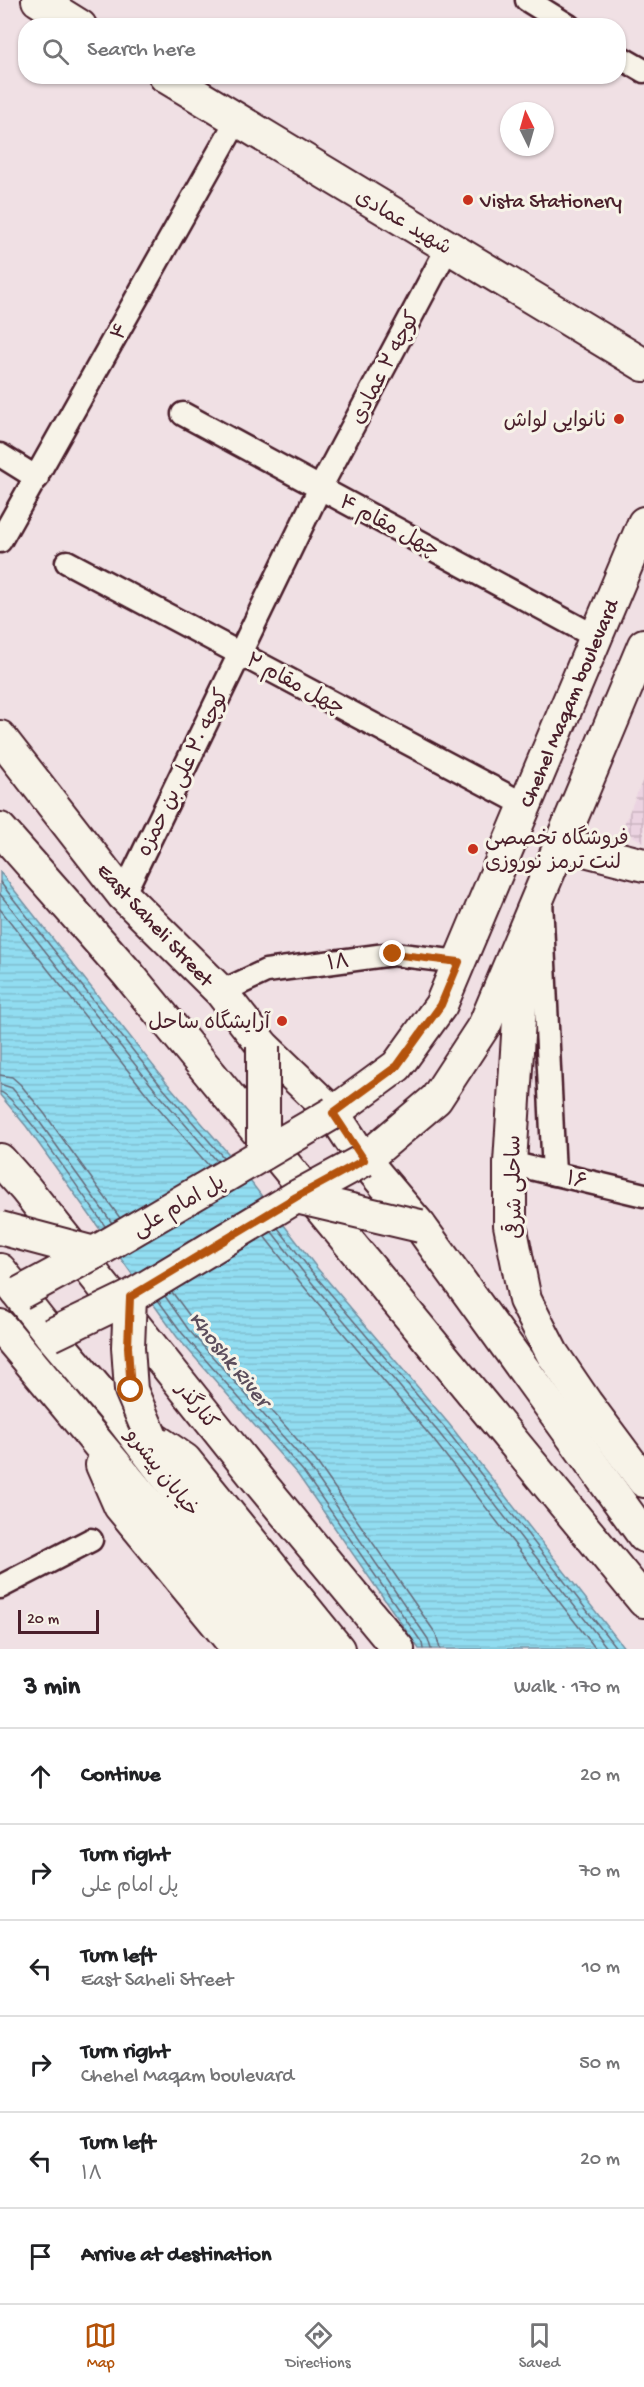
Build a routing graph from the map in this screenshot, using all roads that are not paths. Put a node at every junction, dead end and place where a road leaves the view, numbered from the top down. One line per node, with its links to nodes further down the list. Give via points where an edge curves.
1 (38, 0): 3 (main road)
2 (527, 0): 4 (street)
3 (67, 18)
4 (556, 18)
5 (626, 61): 6 (street)
6 (644, 71)
7 (178, 84): 8 (main road, شهید عمادی)
8 (237, 120): 9 (main road, شهید عمادی); 13 (street, ۴)
9 (448, 247): 10 (main road, شهید عمادی); 14 (street, کوچه ۲ عمادی)
10 (644, 365)
11 (183, 414): 14 (street, چهل مقام ۴)
12 (0, 455): 13 (street)
13 (37, 478): 16 (street, ۴)
14 (320, 488): 18 (street, چهل مقام ۴); 20 (street, کوچه ۲۰ علی بن حمزه)
15 (644, 523): 18 (main road, Chehel Maqam boulevard)
16 (0, 541)
17 (67, 561): 20 (street, چهل مقام ۲)
18 (596, 637): 22 (main road, Chehel Maqam boulevard)
19 (644, 645): 24 (main road)
20 (240, 654): 22 (street, چهل مقام ۲); 27 (street, کوچه ۲۰ علی بن حمزه)
21 (0, 737): 27 (main road, East Saheli Street)
22 (525, 805): 29 (main road, Chehel Maqam boulevard)
23 (0, 829): 55 (main road, via 128,974)
24 (561, 844): 25 (main road); 26 (main road)
25 (644, 865)
26 (540, 892): 28 (main road); 37 (street)
27 (123, 895): 30 (main road, East Saheli Street)
28 (525, 929): 35 (main road, via 485,1024 436,1099); 36 (main road, ساحلی شرقی)
29 (459, 962): 30 (street, ۱۸, via 393,954 266,971); 32 (main road, Chehel Maqam boulevard, via 441,1005 397,1066)
30 (221, 992): 31 (main road, East Saheli Street)
31 (263, 1046): 32 (main road, East Saheli Street); 33 (main road, bridge)
32 (333, 1113): 33 (main road, پل امام علی, bridge); 35 (main road, East Saheli Street)
33 (263, 1154): 42 (main road, پل امام علی, bridge)
34 (0, 1160): 60 (main road, کنارگذر)
35 (364, 1160): 39 (main road, bridge); 40 (main road)
36 (510, 1163): 37 (street, ۱۶); 51 (main road, ساحلی شرقی, via 510,1225 525,1300 552,1353)
37 (554, 1174): 38 (street, ۱۶)
38 (644, 1195)
39 (296, 1197): 40 (main road, bridge); 44 (main road, bridge)
40 (420, 1226): 52 (main road)
41 (0, 1228): 42 (main road, bridge)
42 (94, 1253): 45 (main road, پل امام علی, bridge)
43 (0, 1270): 45 (main road, خیابان پیشرو)
44 (130, 1297): 46 (main road, bridge); 50 (main road, bridge, via 131,1390)
45 (10, 1298): 46 (main road, خیابان پیشرو)
46 (51, 1335): 47 (main road); 48 (main road, خیابان پیشرو)
47 (5, 1344): 49 (main road, خیابان پیشرو)
48 (118, 1414): 50 (main road); 58 (main road, خیابان پیشرو)
49 (89, 1434): 56 (main road, via 120,1506); 57 (main road, خیابان پیشرو)
50 (151, 1437): 59 (main road, via 184,1460)
51 (644, 1481)
52 (644, 1536)
53 (91, 1540): 54 (street)
54 (0, 1587)
55 (644, 1601)
56 (238, 1649)
57 (269, 1649)
58 (301, 1649)
59 (338, 1649)
60 (398, 1649)

